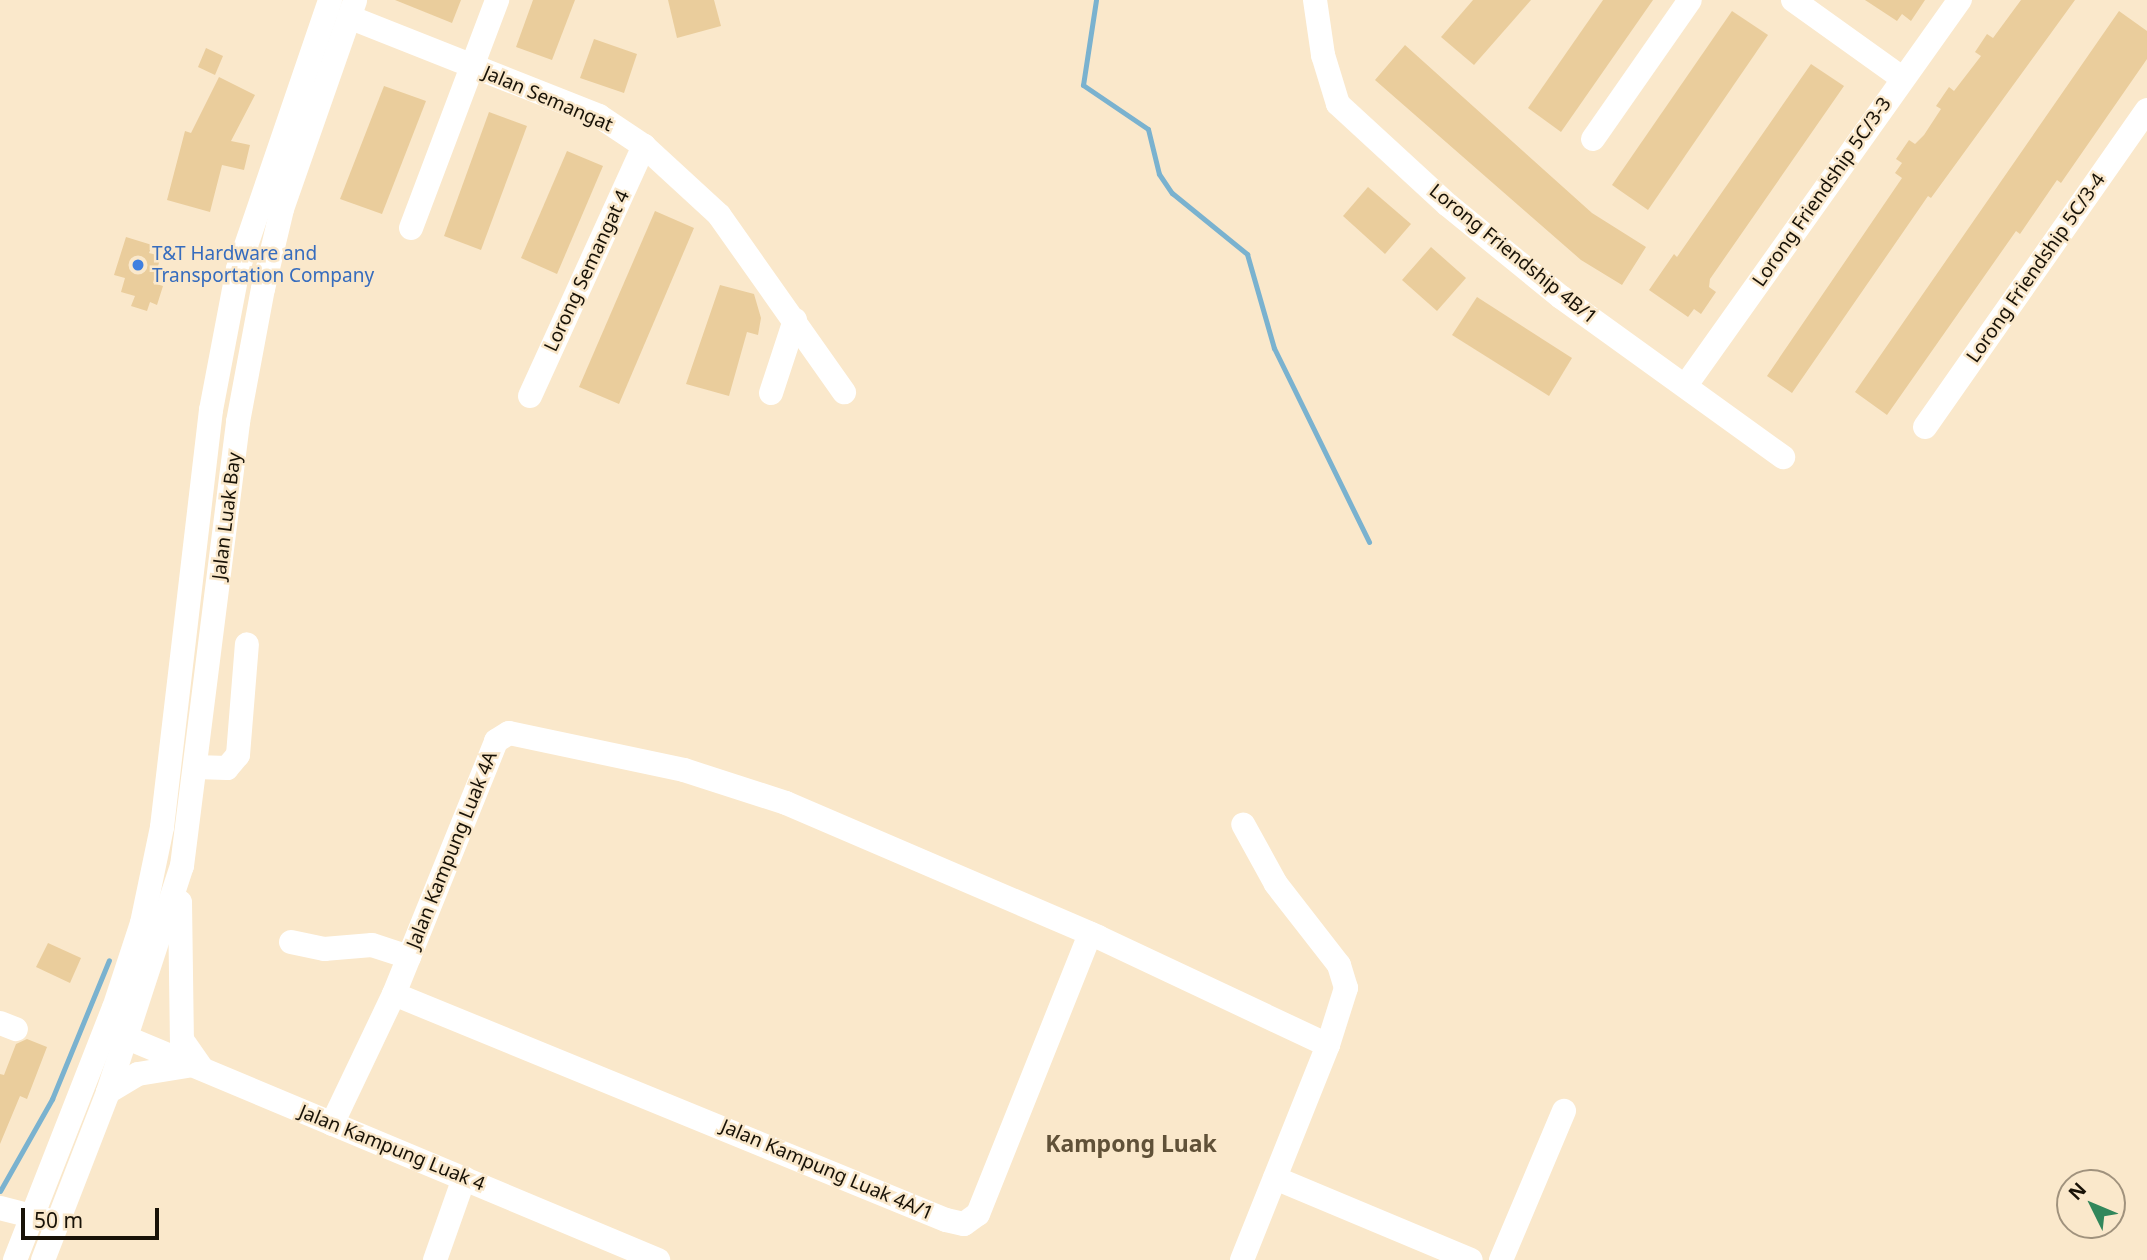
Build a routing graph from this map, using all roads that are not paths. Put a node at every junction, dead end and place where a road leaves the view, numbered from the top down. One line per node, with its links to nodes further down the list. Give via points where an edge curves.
1 (330, 0): 29 (street, Jalan Luak Bay, via 238,269 211,410 162,827 142,923)
2 (497, 0): 8 (street)
3 (1315, 0): 15 (street, Lorong Friendship 4B/1, via 1323,55 1338,104 1448,205 1561,297)
4 (1690, 0): 11 (street)
5 (1793, 0): 9 (street)
6 (1960, 0): 9 (street, Lorong Friendship 5C/3-3)
7 (352, 8): 8 (street, Jalan Semangat); 22 (street, Jalan Luak Bay, via 282,209 262,289 238,422)
8 (470, 67): 12 (street, Jalan Semangat, via 599,116); 13 (street)
9 (1902, 78): 15 (street, Lorong Friendship 5C/3-3)
10 (2147, 110): 19 (street, Lorong Friendship 5C/3-4)
11 (1593, 139)
12 (644, 146): 14 (street, Jalan Semangat, via 719,215); 18 (street, Lorong Semangat 4)
13 (411, 228)
14 (795, 320): 16 (street, Jalan Semangat); 17 (street)
15 (1686, 385): 20 (street, Lorong Friendship 4B/1)
16 (844, 392)
17 (771, 393)
18 (530, 396)
19 (1925, 427)
20 (1783, 457)
21 (247, 644): 22 (street, via 238,755 227,768)
22 (195, 767): 24 (street, Jalan Luak Bay)
23 (1243, 824): 31 (street, via 1276,884 1343,974 1346,988)
24 (182, 866): 30 (street, Jalan Luak Bay); 33 (street, via 181,1027)
25 (1101, 939): 27 (street, Jalan Kampung Luak 4A, via 786,803 684,770 509,733 496,741); 28 (street, Jalan Kampung Luak 4A/1, via 978,1214 964,1224); 31 (street, Jalan Kampung Luak 4A)
26 (290, 942): 27 (street, via 324,949 372,945)
27 (409, 957): 28 (street, Jalan Kampung Luak 4A)
28 (394, 994): 36 (street, Jalan Kampung Luak 4A)
29 (114, 1008): 30 (street); 32 (street, Jalan Luak Bay)
30 (125, 1037): 32 (street); 33 (street, Jalan Kampung Luak 4); 34 (street, Jalan Luak Bay)
31 (1328, 1045): 38 (street)
32 (99, 1047): 39 (street)
33 (197, 1068): 34 (street, via 138,1074); 36 (street, Jalan Kampung Luak 4)
34 (108, 1092): 40 (street)
35 (1564, 1111): 47 (street)
36 (332, 1124): 37 (street, Jalan Kampung Luak 4)
37 (464, 1178): 43 (street); 44 (street, Jalan Kampung Luak 4)
38 (1275, 1178): 45 (street); 46 (street)
39 (13, 1212): 40 (street); 41 (street)
40 (57, 1222): 42 (street)
41 (15, 1260)
42 (43, 1260)
43 (435, 1260)
44 (658, 1260)
45 (1242, 1260)
46 (1471, 1260)
47 (1501, 1260)

